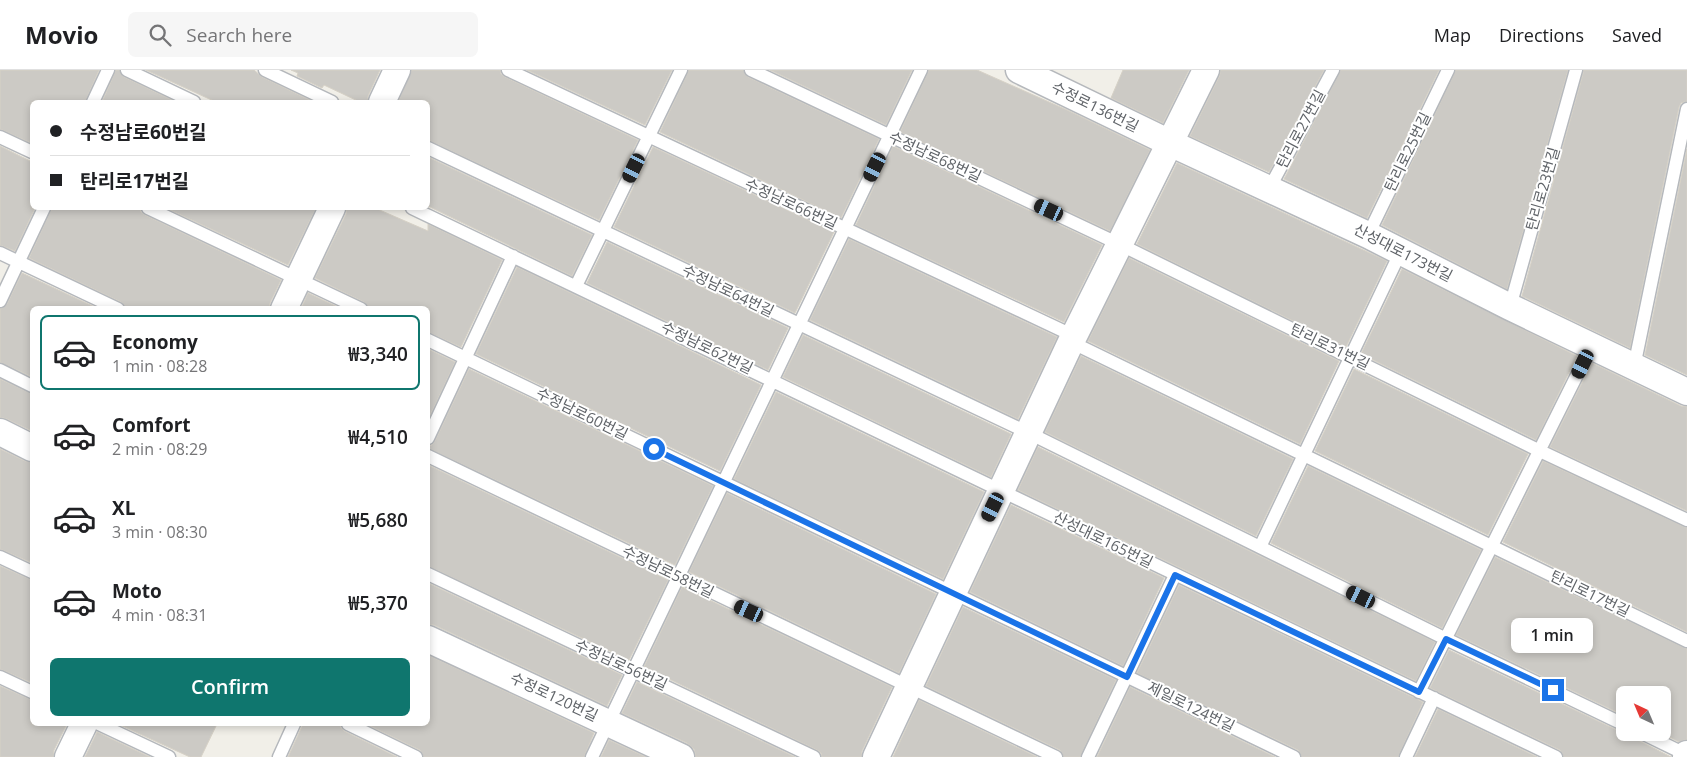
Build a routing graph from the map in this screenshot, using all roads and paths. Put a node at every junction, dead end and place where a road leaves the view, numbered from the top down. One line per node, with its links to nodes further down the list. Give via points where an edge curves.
1 (108, 70): 14 (lane)
2 (127, 70): 15 (lane)
3 (265, 70): 16 (lane)
4 (397, 70): 17 (street)
5 (508, 70): 19 (lane, 수정남로66번길)
6 (681, 70): 19 (lane)
7 (751, 70): 20 (lane, 수정남로68번길)
8 (922, 70): 20 (lane)
9 (1019, 70): 22 (street, 수정로136번길)
10 (1206, 70): 22 (street)
11 (1332, 70): 25 (lane, 탄리로27번길)
12 (1448, 70): 32 (lane, 탄리로25번길)
13 (1576, 70): 44 (lane, 탄리로23번길)
14 (94, 100)
15 (190, 100)
16 (328, 100)
17 (383, 100)
18 (1687, 109): 51 (lane)
19 (649, 136): 30 (lane, 수정남로66번길); 31 (lane)
20 (890, 136): 30 (lane); 33 (lane, 수정남로68번길)
21 (0, 137): 24 (lane)
22 (1170, 143): 25 (street, 산성대로173번길); 33 (street)
23 (430, 149): 31 (lane, 수정남로64번길)
24 (30, 151)
25 (1269, 189): 32 (street, 산성대로173번길)
26 (43, 210): 37 (lane)
27 (152, 210): 38 (lane)
28 (331, 210): 38 (street)
29 (416, 210): 36 (lane, 수정남로62번길)
30 (845, 229): 45 (lane); 46 (lane, 수정남로66번길)
31 (603, 231): 39 (lane); 45 (lane, 수정남로64번길)
32 (1368, 235): 34 (street, 산성대로173번길)
33 (1119, 244): 46 (street); 50 (lane, 탄리로31번길)
34 (1401, 251): 44 (street, 산성대로173번길); 50 (lane)
35 (0, 252): 37 (lane)
36 (513, 256): 39 (lane, 수정남로62번길); 49 (lane)
37 (18, 261): 40 (lane); 41 (lane)
38 (298, 279): 42 (street); 43 (lane)
39 (576, 286): 53 (lane, 수정남로62번길)
40 (0, 301)
41 (112, 306)
42 (285, 306)
43 (355, 306)
44 (1510, 307): 48 (street, 산성대로173번길)
45 (799, 325): 53 (lane); 57 (lane, 수정남로64번길)
46 (1073, 339): 57 (street); 61 (lane)
47 (430, 341): 49 (lane, 수정남로60번길)
48 (1591, 347): 51 (street, 산성대로173번길); 60 (lane)
49 (466, 358): 58 (lane); 63 (lane, 수정남로60번길)
50 (1350, 358): 60 (lane, 탄리로31번길); 61 (lane)
51 (1634, 367): 55 (street, 산성대로173번길)
52 (0, 370): 54 (lane)
53 (773, 380): 63 (lane); 64 (lane, 수정남로62번길)
54 (30, 385)
55 (1687, 392)
56 (0, 432): 59 (street)
57 (1029, 433): 64 (street); 67 (lane)
58 (430, 434)
59 (30, 447)
60 (1540, 451): 65 (lane); 66 (lane)
61 (1304, 455): 66 (lane); 67 (lane)
62 (430, 457): 72 (lane, 수정남로58번길)
63 (723, 482): 72 (lane); 73 (lane, 수정남로60번길)
64 (1001, 490): 71 (lane, 산성대로165번길); 73 (street)
65 (1687, 520)
66 (1492, 546): 75 (lane); 76 (lane, 탄리로17번길)
67 (1260, 547): 75 (lane)
68 (0, 557): 69 (lane)
69 (30, 571)
70 (430, 575): 77 (lane, 수정남로56번길)
71 (1175, 575): 79 (lane); 82 (lane, 산성대로165번길)
72 (678, 577): 77 (lane); 80 (lane, 수정남로58번길)
73 (953, 592): 79 (lane, 제일로124번길); 80 (street)
74 (430, 639): 85 (street, 수정로120번길)
75 (1446, 639): 82 (lane); 84 (lane)
76 (1687, 641)
77 (634, 672): 85 (lane); 98 (lane, 수정남로56번길)
78 (0, 677): 81 (lane)
79 (1127, 677): 101 (lane); 102 (lane, 제일로124번길)
80 (909, 686): 99 (street); 100 (lane)
81 (30, 691)
82 (1419, 692): 83 (lane, 산성대로165번길)
83 (1434, 698): 103 (lane); 104 (lane, 산성대로165번길)
84 (1616, 721)
85 (608, 722): 96 (lane); 97 (street, 수정로120번길)
86 (83, 726): 92 (street)
87 (103, 726): 93 (lane)
88 (293, 726): 94 (lane)
89 (352, 726): 95 (lane)
90 (1658, 741): 91 (lane)
91 (1686, 755)
92 (68, 757)
93 (170, 757)
94 (279, 757)
95 (416, 757)
96 (592, 757)
97 (681, 757)
98 (814, 757)
99 (876, 757)
100 (1056, 757)
101 (1088, 757)
102 (1294, 757)
103 (1406, 757)
104 (1556, 757)

